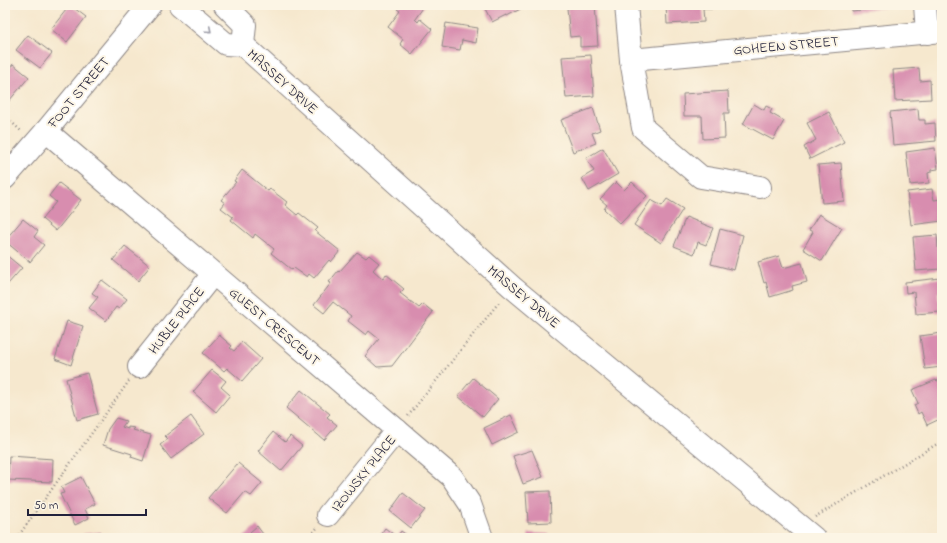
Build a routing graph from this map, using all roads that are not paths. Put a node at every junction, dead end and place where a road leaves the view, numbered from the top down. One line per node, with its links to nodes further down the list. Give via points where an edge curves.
1 (150, 5): 9 (street, FOOT STREET)
2 (180, 5): 7 (street, MASSEY DRIVE, one-way to 7, via 226,44)
3 (225, 5): 7 (street, MASSEY DRIVE, via 245,25)
4 (626, 5): 8 (street)
5 (925, 5): 6 (street)
6 (935, 32): 8 (street, GOHEEN STREET)
7 (243, 45): 16 (street, MASSEY DRIVE, via 512,287)
8 (631, 60): 11 (street, via 643,128 701,177)
9 (46, 131): 10 (street, FOOT STREET); 12 (street, GUEST CRESCENT)
10 (5, 178)
11 (760, 187)
12 (213, 274): 13 (street, HUBLE PLACE); 14 (street, GUEST CRESCENT)
13 (139, 367)
14 (397, 430): 15 (street, IZOWSKY PLACE); 17 (street, GUEST CRESCENT, via 452,477 470,504)
15 (328, 515)
16 (807, 532)
17 (482, 538)

